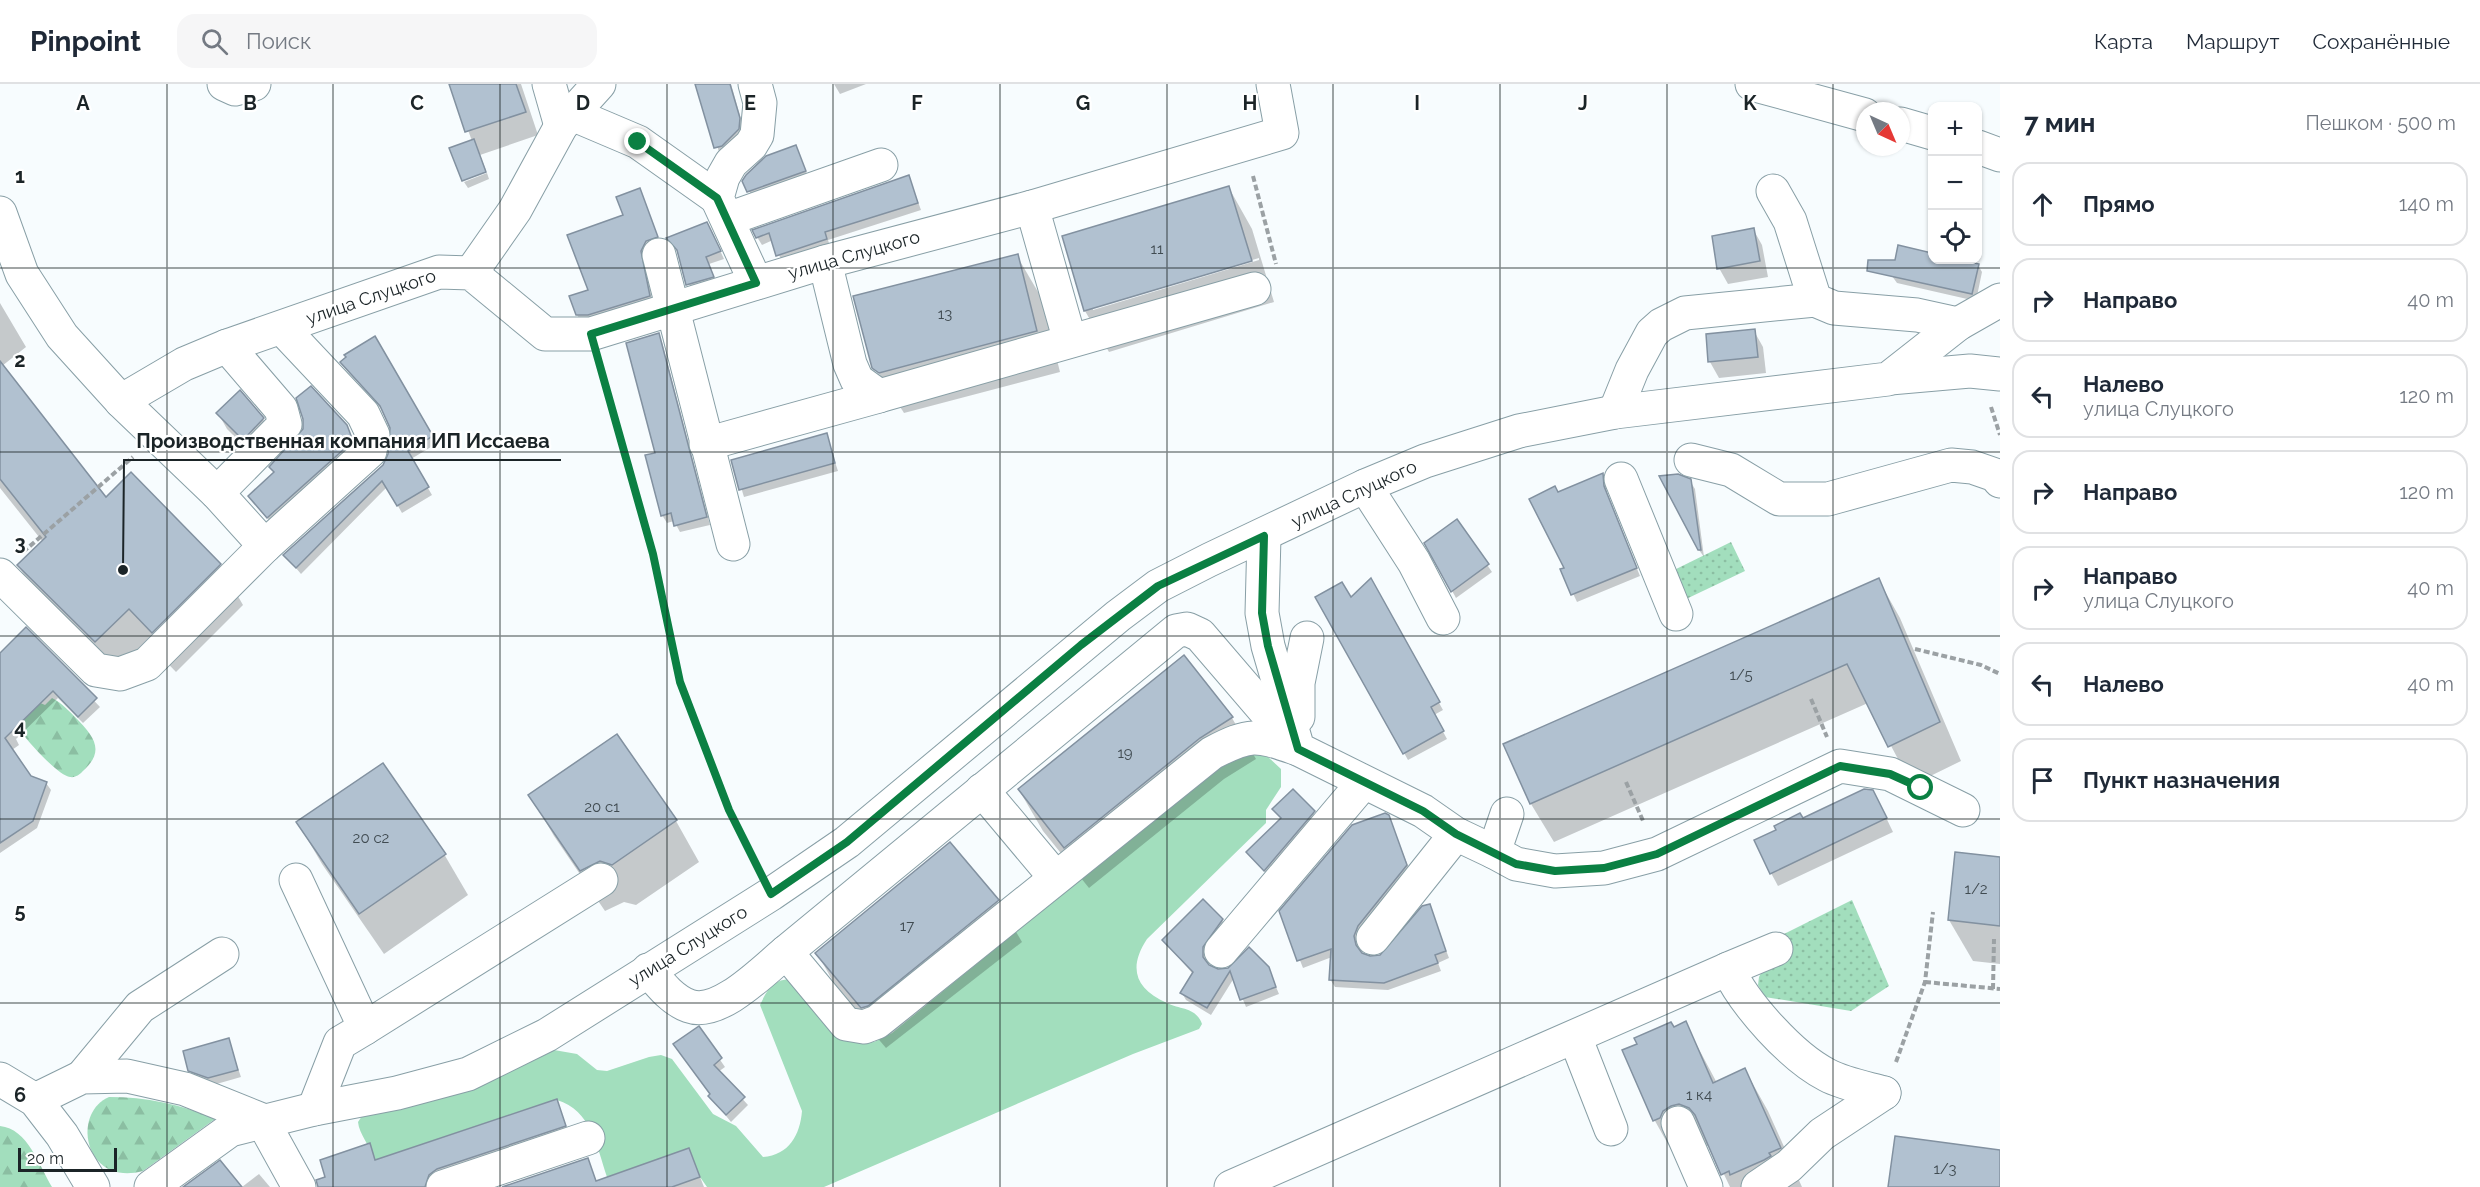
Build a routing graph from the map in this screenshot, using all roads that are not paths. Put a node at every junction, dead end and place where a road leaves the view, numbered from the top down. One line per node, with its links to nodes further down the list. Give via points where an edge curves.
1 (224, 84): 2 (street, via 235,88)
2 (254, 84)
3 (549, 84): 9 (street)
4 (598, 84): 9 (street)
5 (755, 84): 17 (street, via 760,103 757,135 723,177)
6 (1273, 84): 16 (street, улица Слуцкого, via 1282,133)
7 (1752, 84): 8 (street)
8 (1856, 113)
9 (566, 120): 17 (street, via 638,142); 21 (street, via 515,210)
10 (1910, 127): 11 (street)
11 (1928, 132)
12 (1982, 149): 13 (street)
13 (2000, 155)
14 (881, 165): 17 (street)
15 (1773, 191): 24 (street, via 1790,221)
16 (1032, 207): 20 (street, улица Слуцкого); 29 (street)
17 (723, 209): 22 (street)
18 (0, 213): 34 (street, via 22,274 62,336)
19 (658, 255): 26 (street)
20 (825, 262): 22 (street, улица Слуцкого); 33 (street, via 850,364 857,380)
21 (471, 273): 26 (street, улица Слуцкого, via 545,334 591,334); 28 (street, улица Слуцкого, via 439,272 412,279)
22 (756, 283): 26 (street, улица Слуцкого)
23 (1254, 289): 29 (street)
24 (1815, 300): 27 (street, via 1834,308 1917,315); 35 (street, via 1685,313 1661,325 1652,333 1632,370)
25 (2000, 300): 27 (street)
26 (674, 308): 36 (street)
27 (1958, 324): 32 (street)
28 (282, 328): 30 (street, улица Слуцкого); 44 (street, via 363,414 373,443 370,451)
29 (1070, 341): 33 (street)
30 (227, 346): 34 (street, улица Слуцкого, via 184,364); 41 (street, via 281,409 285,424)
31 (2000, 374): 32 (street, улица Слуцкого, via 1970,371)
32 (1888, 379): 35 (street, улица Слуцкого)
33 (879, 396): 36 (street)
34 (121, 401): 41 (street)
35 (1615, 412): 40 (street, улица Слуцкого, via 1519,430)
36 (706, 444): 43 (street)
37 (1691, 460): 39 (street, via 1731,470 1779,499 1828,499 1951,465 1972,467 1995,475)
38 (1621, 479): 46 (street)
39 (2000, 481)
40 (1365, 486): 42 (street, улица Слуцкого); 47 (street, via 1414,562)
41 (217, 493): 44 (street)
42 (1264, 536): 49 (street, via 1262,613); 65 (street, улица Слуцкого, via 1158,586 1081,645 847,842)
43 (733, 544)
44 (265, 546): 45 (street, via 147,664 120,674 96,669)
45 (9, 566)
46 (1676, 614)
47 (1443, 618)
48 (1307, 638): 49 (street, via 1298,684)
49 (1298, 749): 50 (street); 51 (street, via 1200,635 1187,629 1176,631); 56 (street, via 1259,736 1238,740 1212,753)
50 (1363, 783): 54 (street, via 1423,811); 61 (street)
51 (982, 790): 56 (street); 62 (street)
52 (1963, 810): 55 (street, via 1890,774 1840,766 1657,854 1604,868 1555,871 1516,864)
53 (1507, 814): 55 (street)
54 (1456, 834): 55 (street); 59 (street)
55 (1494, 852)
56 (1055, 877): 62 (street, via 877,1022 864,1027 846,1023)
57 (297, 880): 66 (street)
58 (601, 880): 66 (street)
59 (1373, 938)
60 (1776, 949): 64 (street)
61 (1221, 951)
62 (786, 952): 65 (street, via 720,1004 704,1010 687,1006)
63 (222, 954): 68 (street, via 140,1007)
64 (1728, 969): 67 (street); 82 (street, via 1753,1009 1807,1062 1829,1076 1884,1093 1822,1134 1778,1176)
65 (648, 970): 71 (street, улица Слуцкого, via 547,1035 468,1074 396,1093)
66 (365, 1028): 71 (street, via 340,1043)
67 (1575, 1036): 74 (street); 80 (street)
68 (82, 1077): 70 (street); 72 (street, via 127,1076 185,1089)
69 (0, 1079): 70 (street)
70 (35, 1100): 76 (street, via 62,1135)
71 (314, 1108): 72 (street, улица Слуцкого)
72 (262, 1120): 77 (street, улица Слуцкого, via 230,1130); 78 (street)
73 (1678, 1123): 81 (street)
74 (1611, 1129)
75 (588, 1138): 79 (street)
76 (93, 1187)
77 (151, 1187)
78 (299, 1187)
79 (443, 1187)
80 (1231, 1187)
81 (1706, 1187)
82 (1758, 1187)

